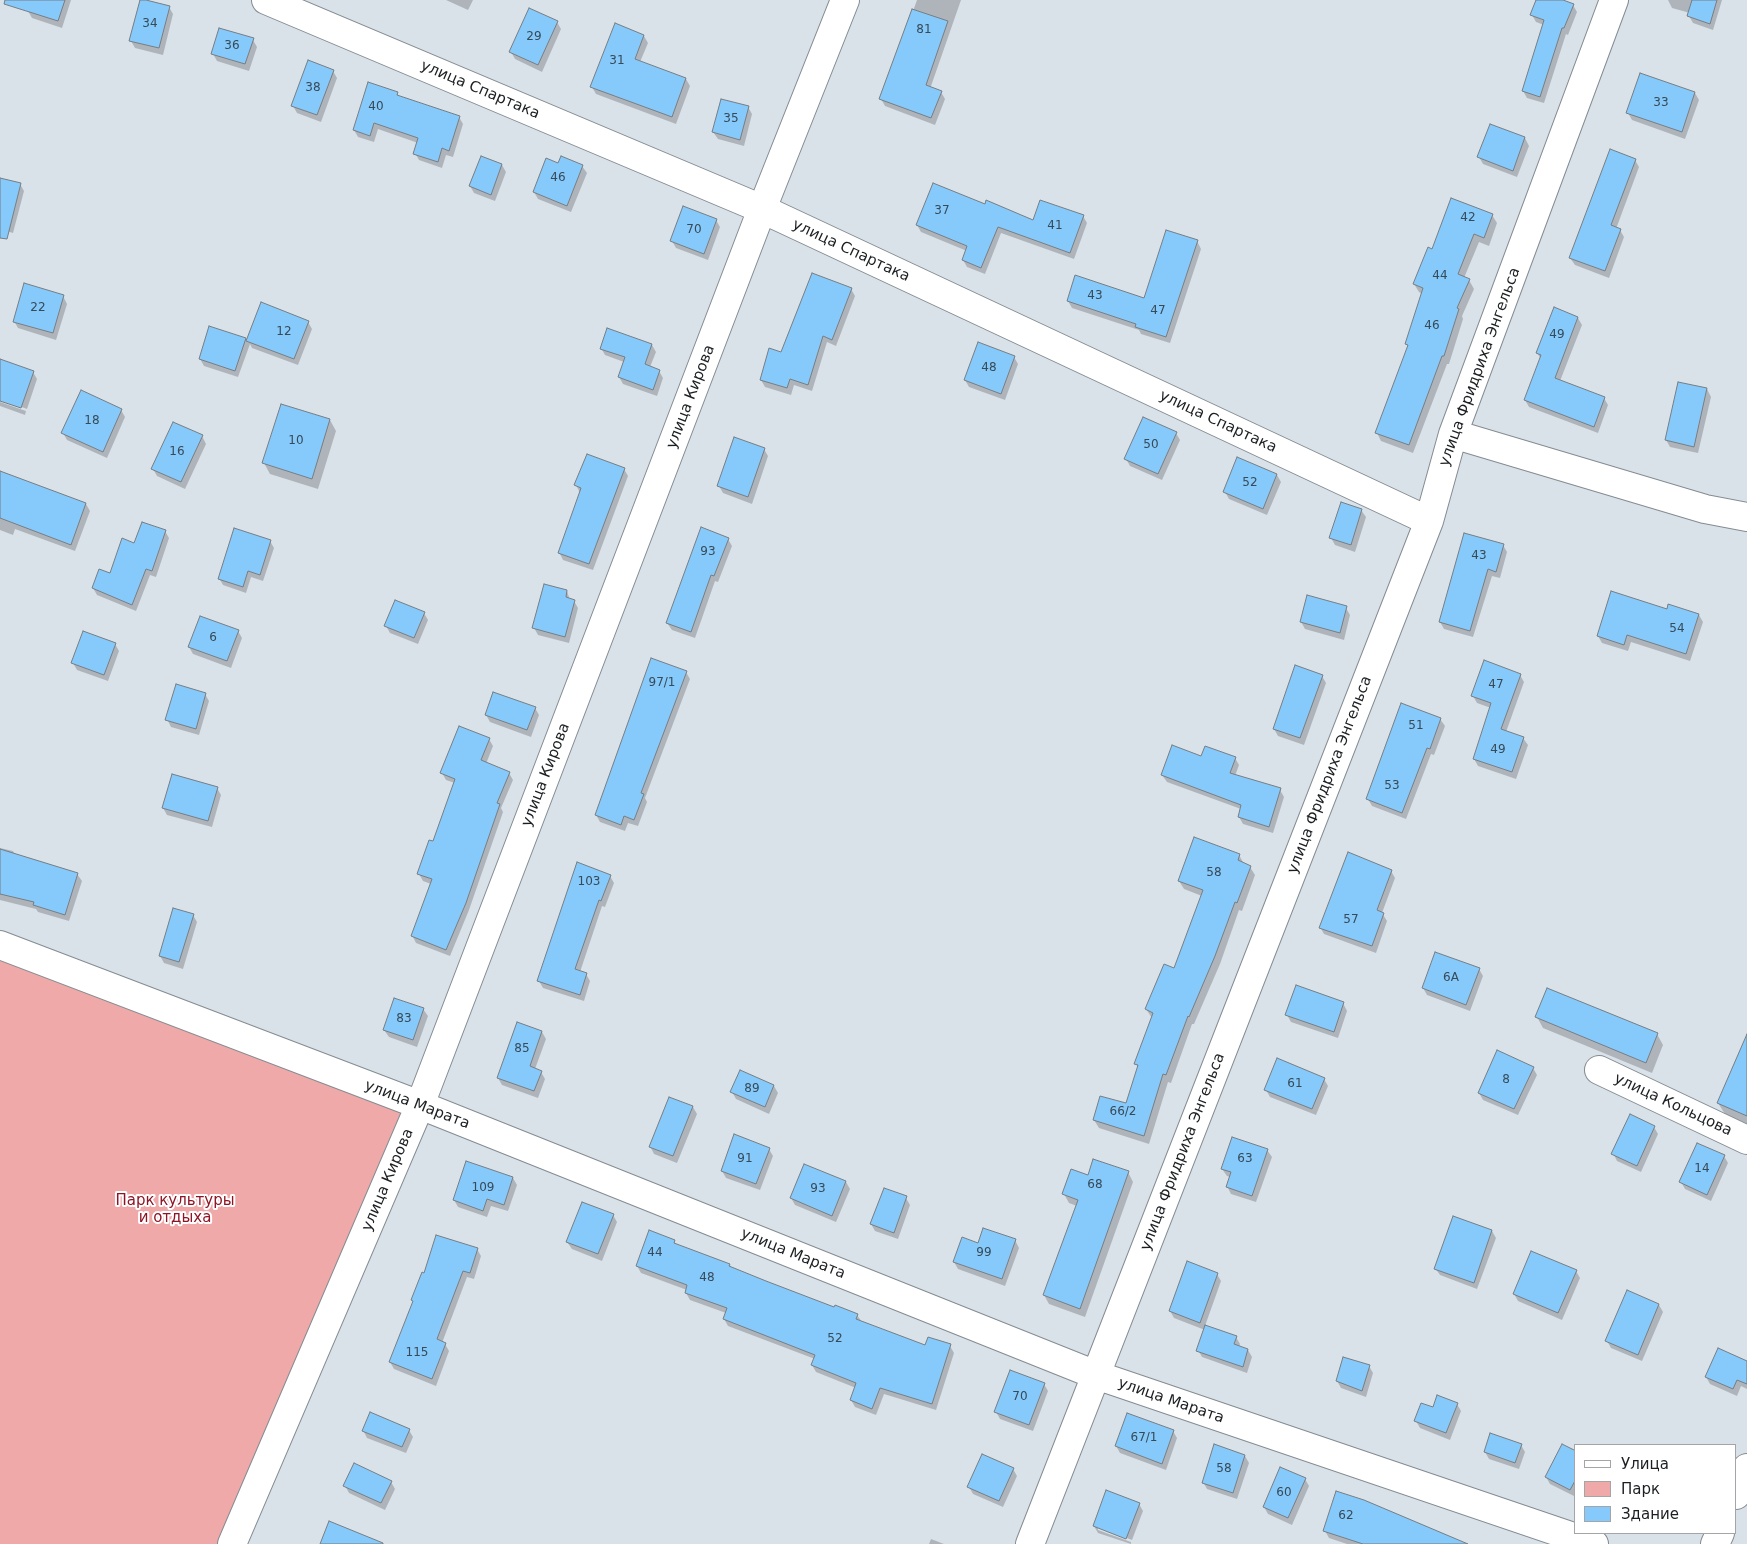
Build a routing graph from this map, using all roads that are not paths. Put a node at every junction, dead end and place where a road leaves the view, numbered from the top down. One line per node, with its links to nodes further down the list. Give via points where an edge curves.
1 (266, 0): 4 (street, улица Спартака)
2 (845, 0): 4 (street, улица Кирова)
3 (1614, 0): 5 (street, улица Фридриха Энгельса)
4 (762, 209): 7 (street, улица Спартака); 10 (street, улица Кирова)
5 (1453, 434): 6 (street, via 1704,509); 7 (street, улица Фридриха Энгельса)
6 (1747, 517)
7 (1429, 521): 12 (street, улица Фридриха Энгельса)
8 (0, 945): 10 (street, улица Марата)
9 (1598, 1070): 11 (street, улица Кольцова)
10 (420, 1105): 12 (street, улица Марата); 15 (street, улица Кирова)
11 (1747, 1140)
12 (1096, 1376): 16 (street, улица Фридриха Энгельса); 17 (street, улица Марата)
13 (1747, 1468): 14 (street)
14 (1737, 1493)
15 (232, 1544)
16 (1030, 1544)
17 (1594, 1544)

